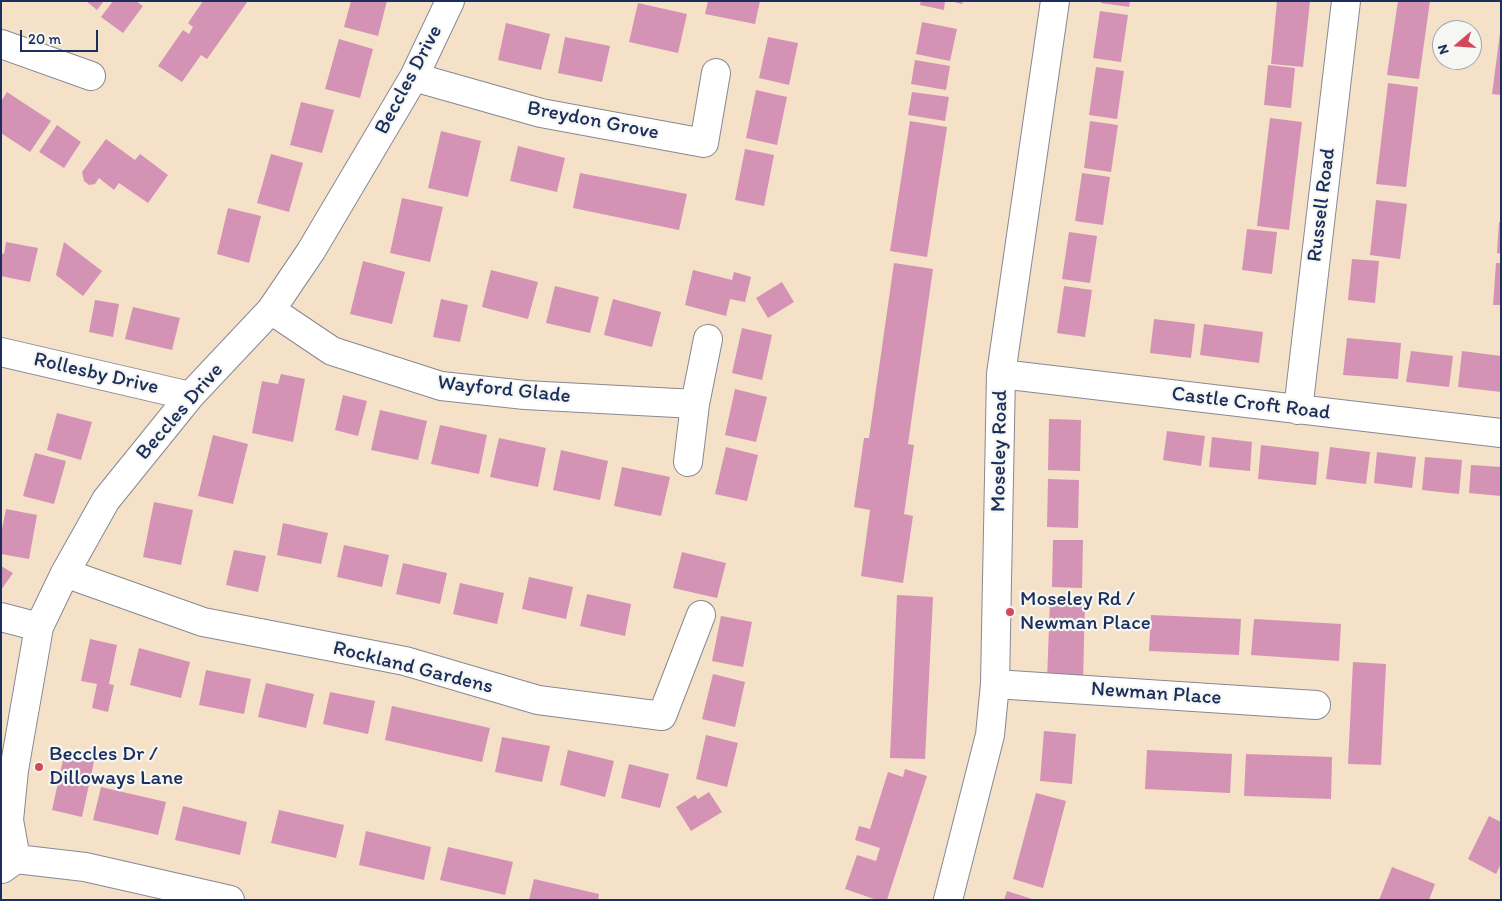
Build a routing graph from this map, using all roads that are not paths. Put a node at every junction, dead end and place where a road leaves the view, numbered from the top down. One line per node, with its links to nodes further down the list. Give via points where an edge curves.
1 (450, 1): 7 (street, Beccles Drive)
2 (1055, 1): 11 (street, Moseley Road)
3 (1346, 1): 14 (street, Russell Road)
4 (1, 44): 6 (street)
5 (716, 73): 7 (street, Breydon Grove, via 704,142 541,114)
6 (91, 76)
7 (414, 77): 8 (street, Beccles Drive, via 311,251)
8 (271, 310): 12 (street, Beccles Drive); 13 (street, Wayford Glade, via 332,350 441,386 525,396)
9 (708, 339): 13 (street)
10 (1, 352): 12 (street, Rollesby Drive)
11 (1001, 374): 14 (street, Castle Croft Road); 21 (street, Moseley Road)
12 (190, 396): 17 (street, Beccles Drive, via 106,500)
13 (694, 404): 16 (street)
14 (1298, 410): 15 (street, Castle Croft Road)
15 (1501, 432)
16 (688, 462)
17 (65, 573): 18 (street, Rockland Gardens, via 203,622 405,661 538,700 662,716); 20 (street, Beccles Drive)
18 (702, 615)
19 (1, 617): 20 (street)
20 (39, 627): 23 (street, Beccles Drive, via 14,770)
21 (995, 684): 22 (street, Newman Place); 25 (street, Moseley Road, via 990,735)
22 (1316, 704)
23 (9, 864): 24 (street, via 85,868)
24 (230, 900)
25 (948, 900)

